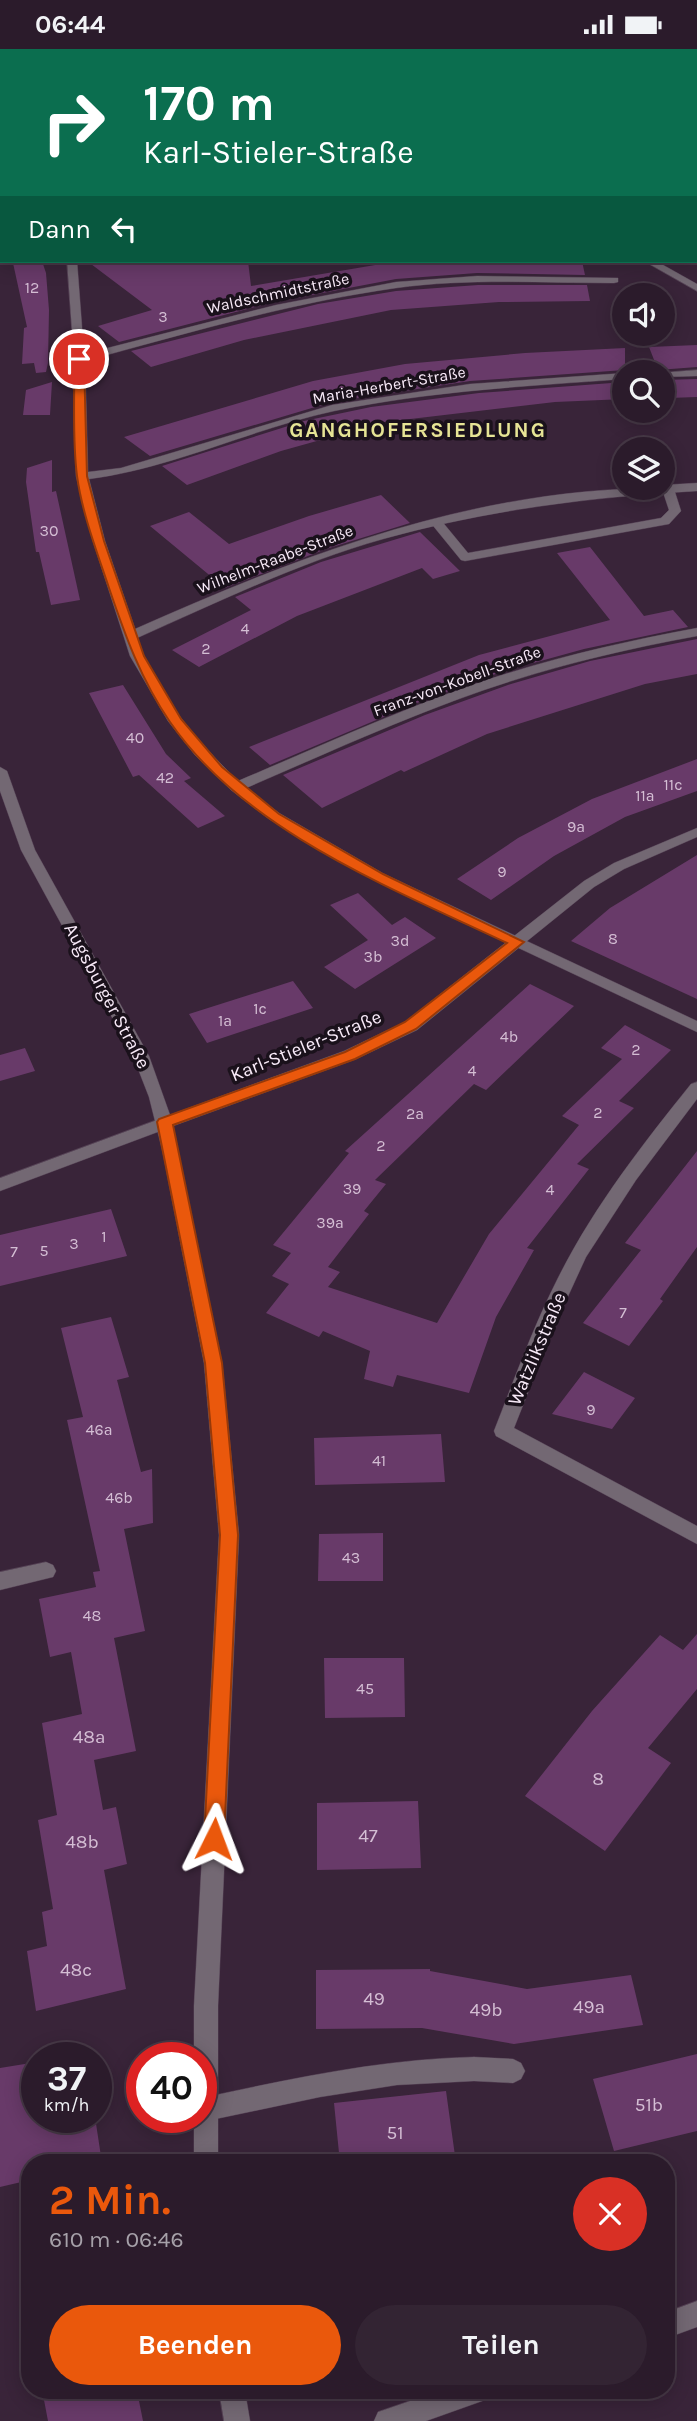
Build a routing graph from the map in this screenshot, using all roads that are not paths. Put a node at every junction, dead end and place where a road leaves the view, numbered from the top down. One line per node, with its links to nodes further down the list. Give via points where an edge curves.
1 (72, 263): 5 (street)
2 (653, 263): 4 (street)
3 (614, 280): 5 (street, Waldschmidtstraße, via 397,285 253,311)
4 (695, 285)
5 (79, 359): 9 (street)
6 (697, 373): 7 (street)
7 (675, 374)
8 (612, 377): 9 (street, Maria-Herbert-Straße, via 470,387 331,408 122,471)
9 (82, 476): 16 (street, via 110,582)
10 (697, 488): 11 (street, Wilhelm-Raabe-Straße)
11 (675, 489)
12 (612, 495): 14 (street, Wilhelm-Raabe-Straße, via 534,503)
13 (672, 500): 14 (street, via 675,511 665,521 464,557)
14 (436, 523): 16 (street, Wilhelm-Raabe-Straße, via 298,564)
15 (697, 632): 18 (street, Franz-von-Kobell-Straße, via 615,647 514,675)
16 (130, 636): 18 (street, via 175,721)
17 (0, 771): 23 (street, Augsburger Straße, via 28,851 141,1056)
18 (236, 787): 20 (street, via 274,816 379,877)
19 (697, 832): 20 (street, Karl-Stieler-Straße, via 599,878)
20 (517, 942): 21 (street); 23 (street, Karl-Stieler-Straße, via 411,1025 350,1055)
21 (697, 1027)
22 (697, 1088): 25 (street, Watzlikstraße, via 592,1231 564,1284 503,1431)
23 (164, 1122): 24 (street, Karl-Stieler-Straße); 28 (street, Augsburger Straße, via 213,1363 229,1535)
24 (0, 1185)
25 (697, 1536)
26 (46, 1571): 27 (street)
27 (0, 1581)
28 (206, 2042)
29 (513, 2071): 30 (street, via 478,2068 345,2080)
30 (217, 2107)
31 (206, 2133): 32 (street, Augsburger Straße)
32 (206, 2154)
33 (697, 2314): 34 (street)
34 (675, 2322)
35 (233, 2399): 37 (street)
36 (452, 2399): 38 (street)
37 (237, 2421)
38 (387, 2421)

